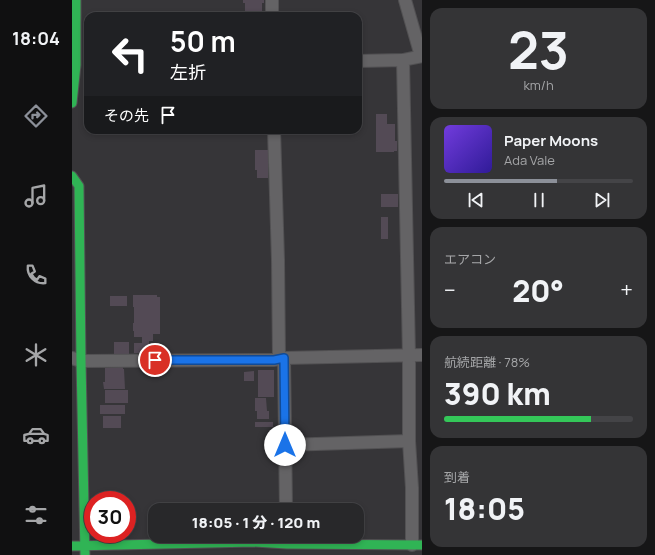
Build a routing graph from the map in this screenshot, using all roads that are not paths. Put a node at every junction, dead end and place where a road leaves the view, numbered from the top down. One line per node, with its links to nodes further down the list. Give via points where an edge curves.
1 (76, 0): 8 (street)
2 (272, 0): 4 (street)
3 (405, 0): 5 (street)
4 (272, 12)
5 (421, 56): 6 (street)
6 (402, 60): 7 (street); 13 (street)
7 (362, 61)
8 (82, 66): 9 (street)
9 (72, 103)
10 (274, 134): 15 (street)
11 (72, 176): 14 (street, via 79,186)
12 (422, 355): 13 (street)
13 (409, 356): 15 (street); 16 (street)
14 (77, 359): 15 (street); 22 (street)
15 (282, 359): 17 (street)
16 (409, 441): 17 (street); 20 (street)
17 (285, 445): 18 (street)
18 (286, 503)
19 (287, 545): 20 (street); 22 (street, via 254,542)
20 (417, 545)
21 (72, 546): 22 (street)
22 (85, 550)

